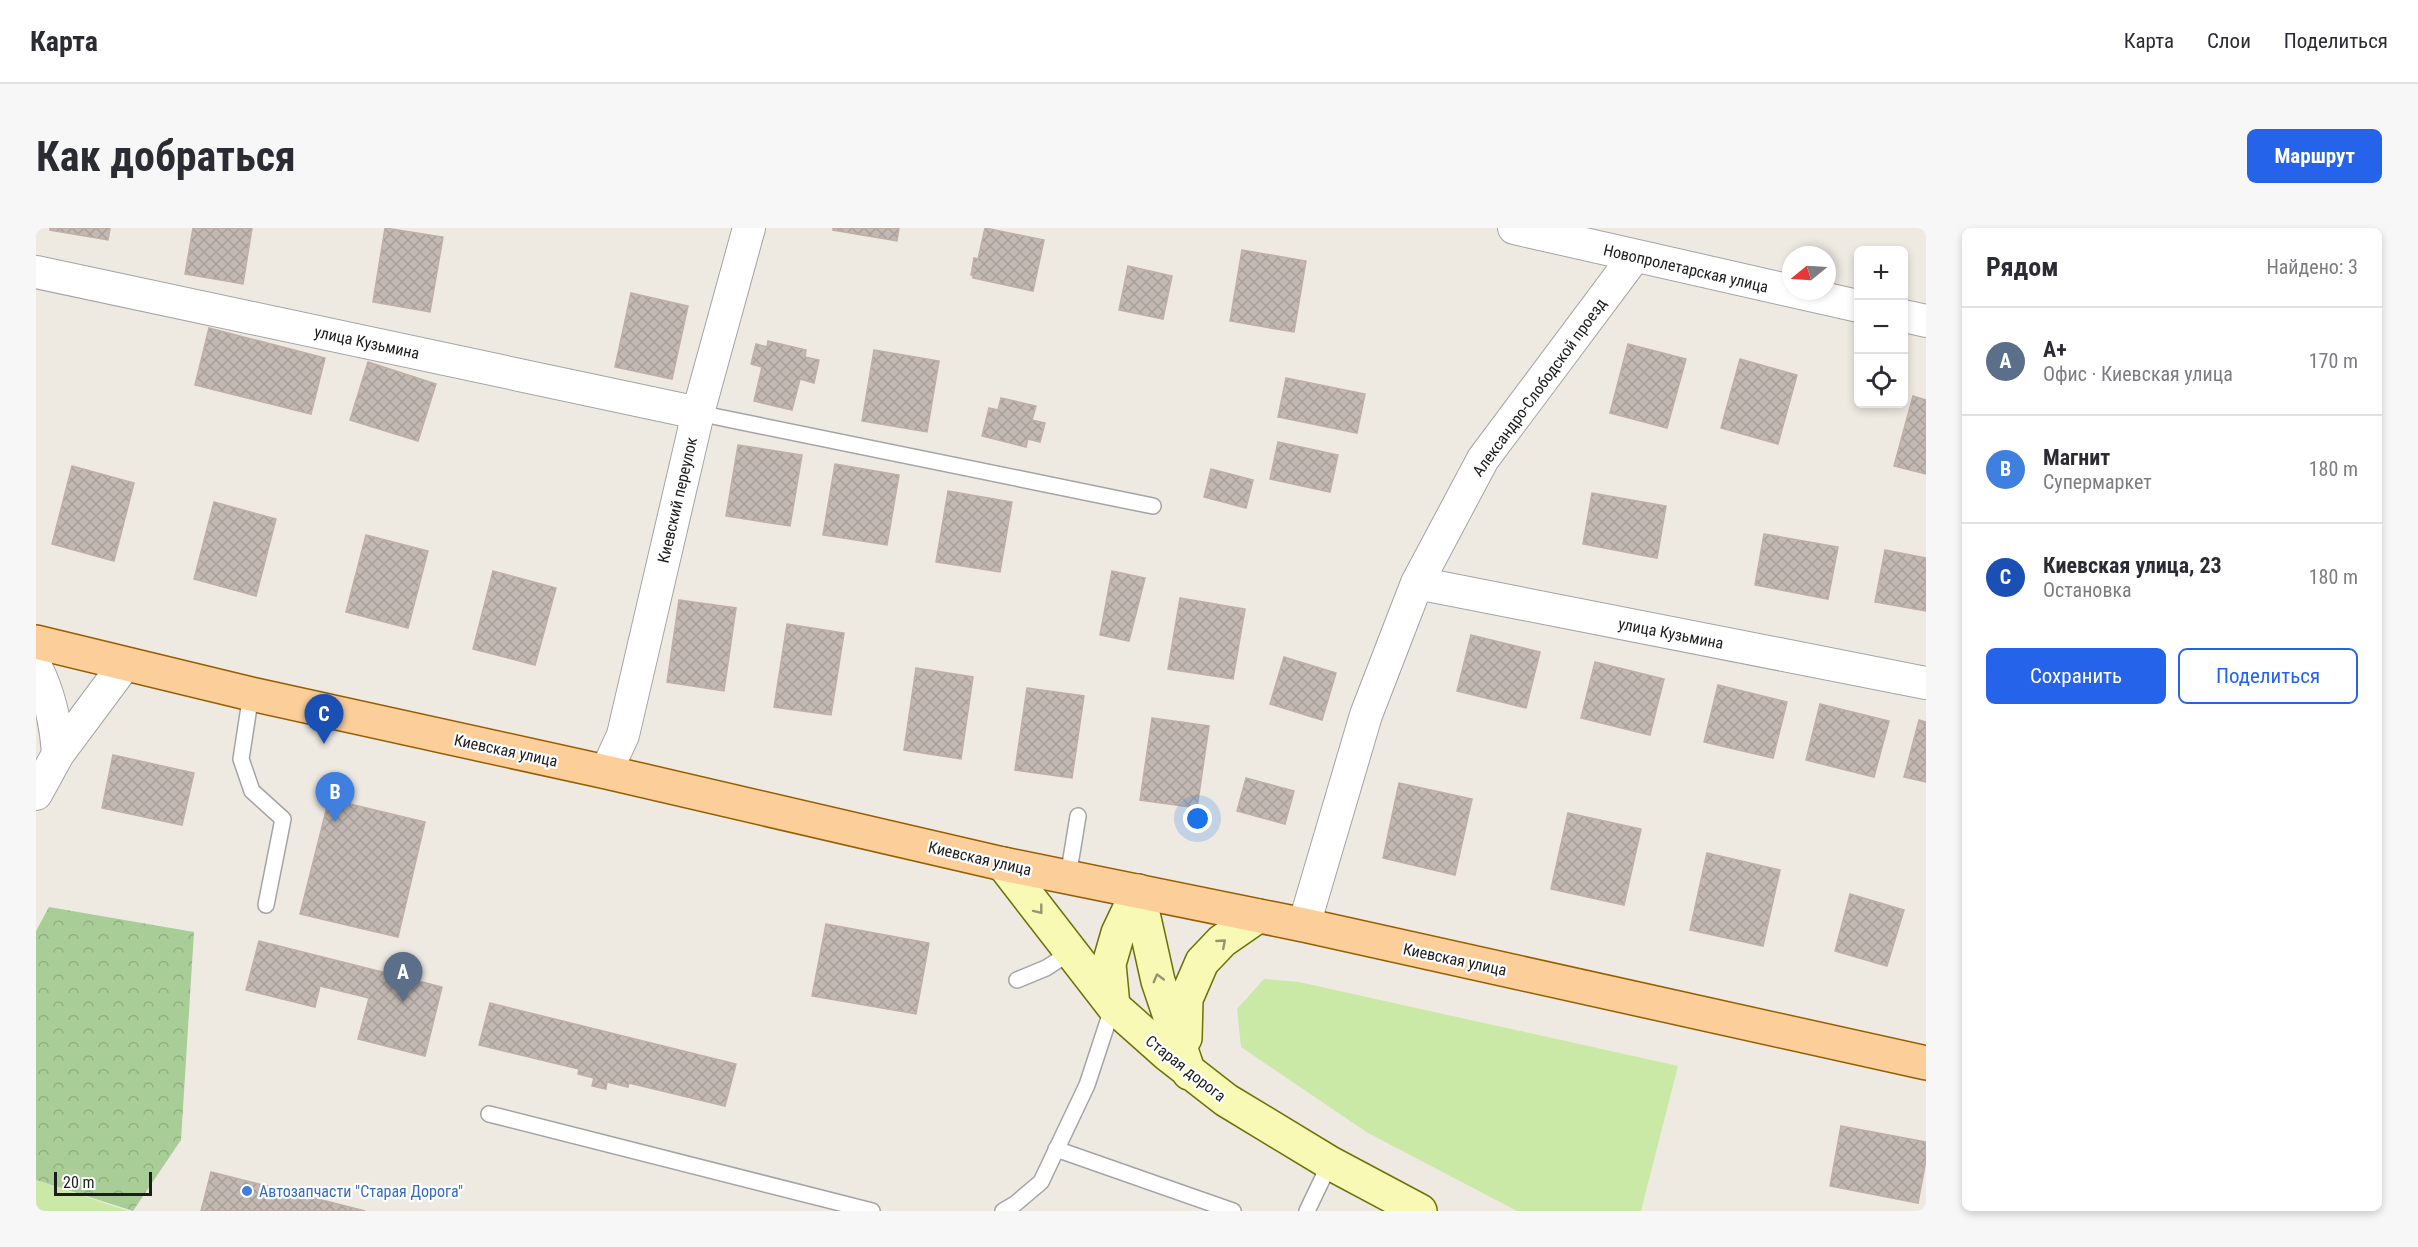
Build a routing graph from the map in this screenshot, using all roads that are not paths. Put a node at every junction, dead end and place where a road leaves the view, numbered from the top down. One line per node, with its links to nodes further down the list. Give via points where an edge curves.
1 (749, 228): 9 (street, Киевский переулок)
2 (1515, 228): 3 (street, Новопролетарская улица)
3 (1545, 231): 4 (street, Новопролетарская улица)
4 (1634, 257): 6 (street, Новопролетарская улица); 11 (street, Александро-Слободской проезд, via 1483,459)
5 (36, 272): 9 (street, улица Кузьмина)
6 (1854, 305)
7 (1908, 317): 8 (street)
8 (1926, 321)
9 (698, 412): 10 (lane); 18 (street, Киевский переулок, via 623,735)
10 (1153, 506)
11 (1417, 583): 15 (street, улица Кузьмина); 26 (street, Александро-Слободской проезд, via 1366,715)
12 (36, 642): 13 (main road, Киевская улица)
13 (124, 664): 16 (main road, Киевская улица); 17 (street)
14 (36, 667): 17 (street, via 52,707)
15 (1926, 684)
16 (251, 694): 18 (main road, Киевская улица); 24 (lane, via 241,759 252,791 283,819)
17 (58, 754): 19 (street)
18 (606, 772): 21 (main road, Киевская улица)
19 (36, 794)
20 (1078, 816): 22 (lane)
21 (1003, 864): 22 (main road, Киевская улица); 27 (street, Старая дорога, one-way to 27)
22 (1068, 877): 23 (main road, Киевская улица)
23 (1138, 891): 25 (main road, Киевская улица); 29 (street, via 1118,933 1109,964); 31 (street, one-way to 23, via 1158,981)
24 (266, 905)
25 (1258, 916): 26 (main road, Киевская улица); 31 (street, one-way to 25, via 1186,999 1202,962 1222,941)
26 (1304, 925): 30 (main road, Киевская улица)
27 (1071, 952): 28 (lane); 29 (street, Старая дорога)
28 (1017, 980)
29 (1113, 1006): 31 (street, Старая дорога); 33 (lane, via 1086,1085)
30 (1926, 1063)
31 (1189, 1073): 34 (street, Старая дорога)
32 (489, 1114): 35 (lane)
33 (1056, 1149): 36 (lane, via 1041,1182); 37 (lane)
34 (1330, 1163): 38 (lane); 39 (street, Старая дорога)
35 (872, 1211)
36 (1003, 1211)
37 (1233, 1211)
38 (1307, 1211)
39 (1420, 1211)

